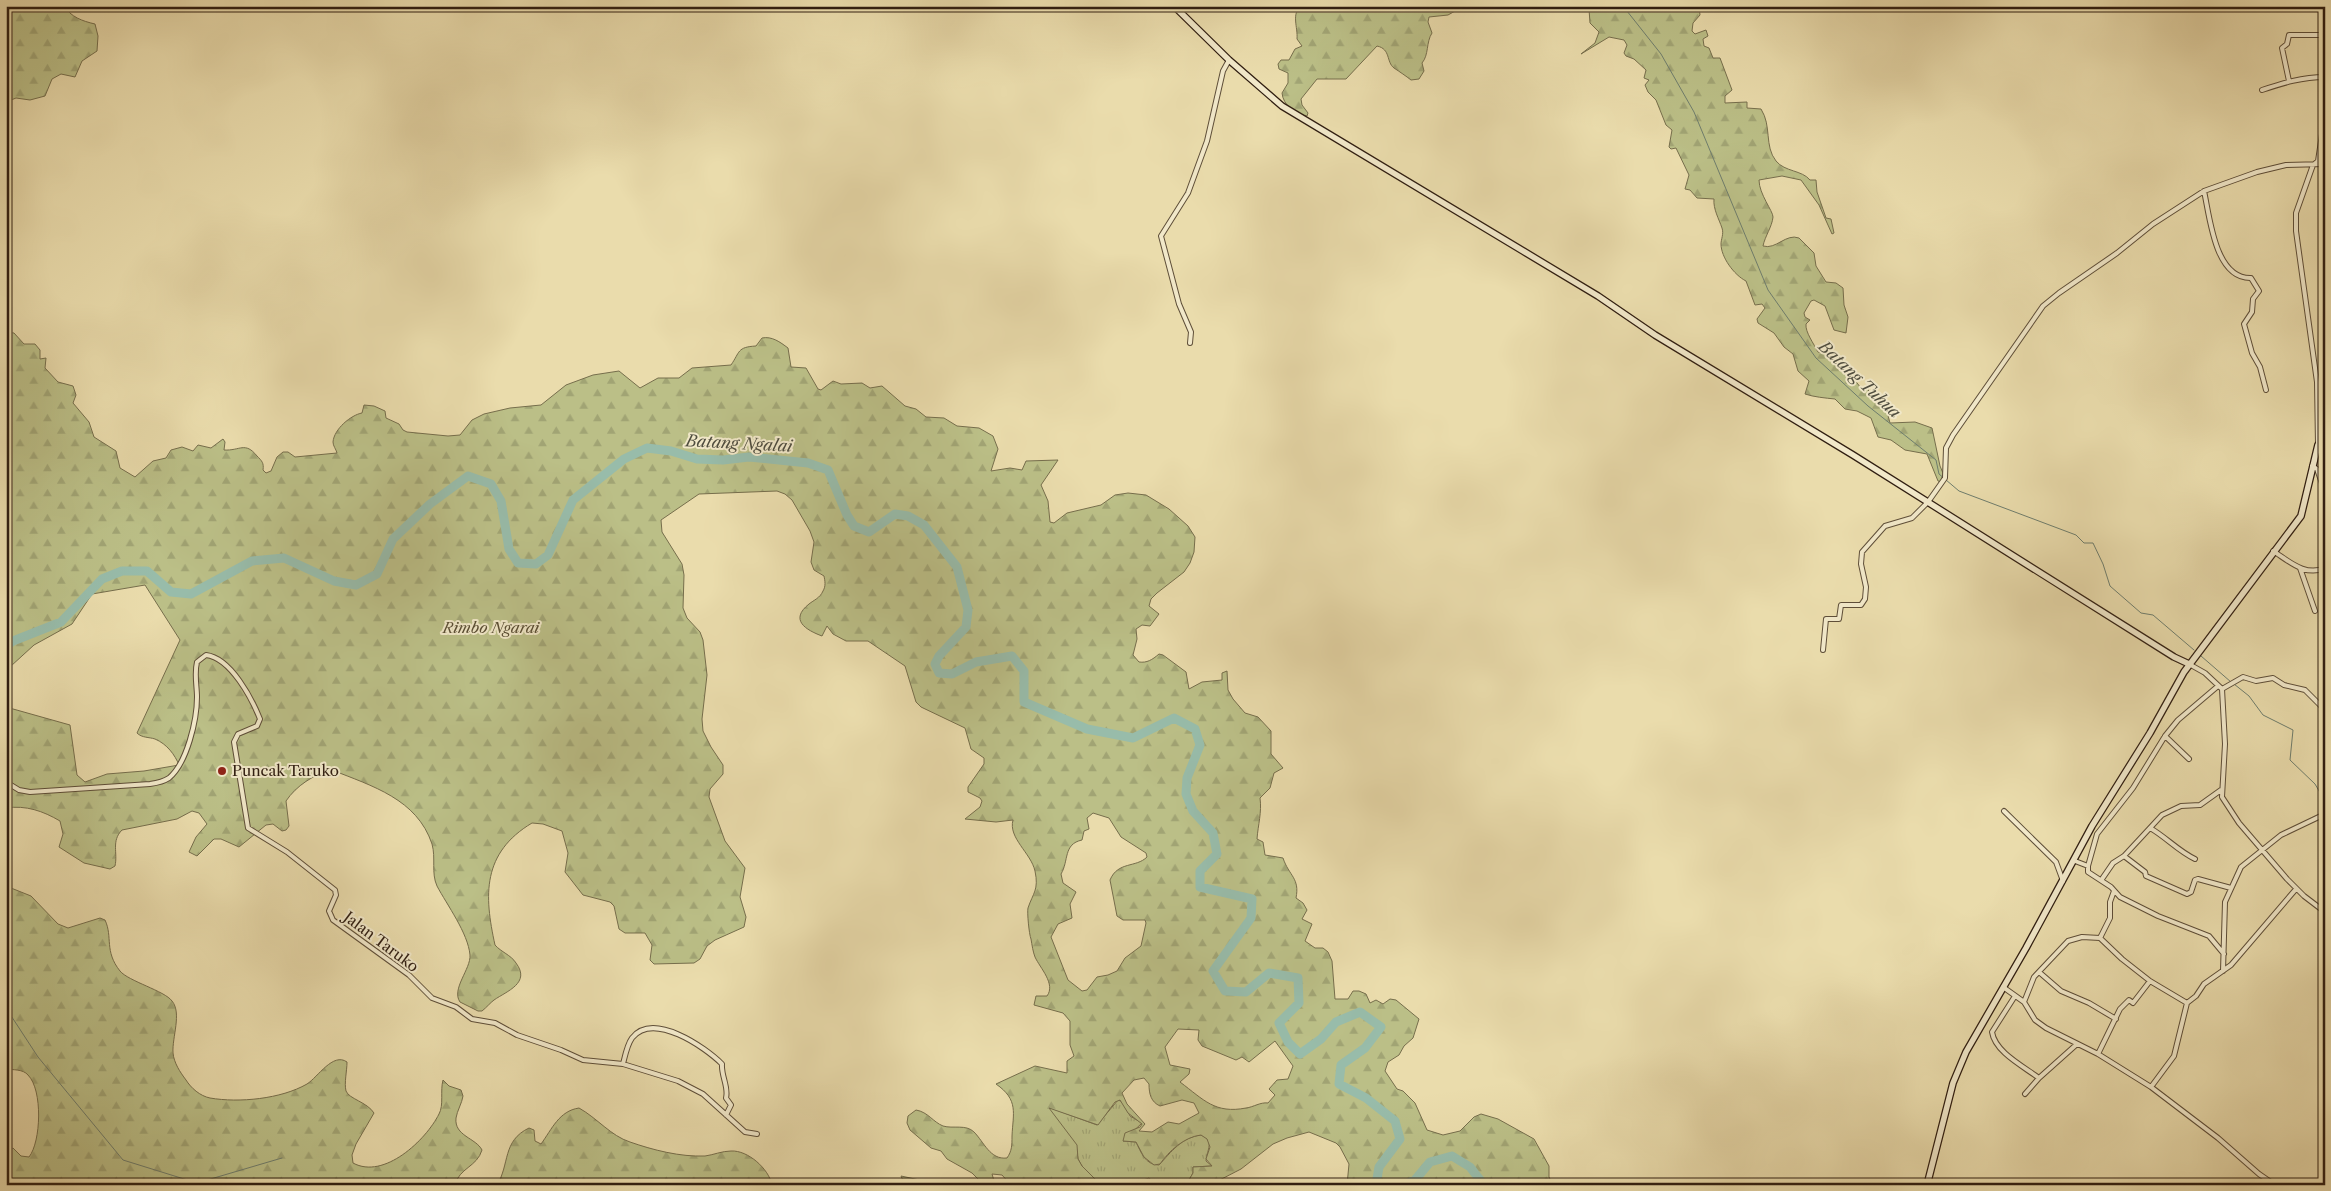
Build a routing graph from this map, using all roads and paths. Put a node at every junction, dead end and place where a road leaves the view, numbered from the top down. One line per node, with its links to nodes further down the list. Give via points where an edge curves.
1 (1174, 6): 3 (street)
2 (2325, 35): 5 (street, via 2289,35 2287,44 2282,48)
3 (1228, 60): 11 (street, via 1207,141 1188,193 1161,236 1179,304 1191,332); 17 (street, via 1282,106 1598,296 1663,340)
4 (2325, 77): 5 (street)
5 (2289, 81): 6 (street)
6 (2262, 90)
7 (2325, 114): 8 (street, via 2318,161)
8 (2314, 164): 9 (street); 10 (street, via 2286,165 2257,172); 14 (street, via 2298,206 2296,231 2317,382)
9 (2325, 164)
10 (2204, 191): 12 (street, via 2221,258 2238,276 2254,280 2259,291 2244,324); 17 (street, via 2153,224 2043,306 1953,435 1946,448 1945,478)
11 (1190, 343)
12 (2266, 390)
13 (2325, 437): 14 (street)
14 (2318, 445): 15 (street)
15 (2312, 466): 16 (street, via 2317,469); 18 (street, via 2301,516)
16 (2325, 492)
17 (1928, 502): 22 (street, via 1912,518 1885,526 1864,549 1861,564 1866,599 1860,605 1841,605 1840,616 1836,620 1826,619); 23 (street)
18 (2273, 551): 19 (street); 23 (street)
19 (2300, 568): 20 (street, via 2314,572); 21 (street)
20 (2325, 568)
21 (2315, 611)
22 (1823, 650)
23 (2189, 664): 24 (street, via 2205,673); 36 (street, via 2092,826)
24 (2220, 688): 25 (street, via 2243,677 2256,682 2273,678 2284,685 2305,690); 26 (street, via 2178,720); 29 (street, via 2225,744)
25 (2325, 710)
26 (2165, 736): 27 (street); 37 (street, via 2133,788 2097,834)
27 (2189, 759)
28 (6, 782): 56 (street, Jalan Taruko, via 30,792 150,784 167,779 187,749 194,724 197,662 206,656 215,657 240,681 260,719 257,726 238,734 234,742 248,828 287,852 335,890 329,911 333,920 409,975 432,998 456,1007 472,1019 495,1023 583,1060)
29 (2221, 790): 32 (street, via 2200,805 2181,806 2168,811); 33 (street, via 2230,810)
30 (2004, 812): 39 (street, via 2056,862)
31 (2325, 814): 33 (street, via 2281,835)
32 (2150, 828): 34 (street); 35 (street)
33 (2263, 850): 40 (street, via 2241,867); 41 (street)
34 (2124, 856): 38 (street, via 2113,863); 40 (street, via 2146,876 2187,894 2198,879)
35 (2195, 859)
36 (2075, 861): 37 (street); 39 (street)
37 (2088, 866): 38 (street, via 2088,872)
38 (2102, 879): 42 (street)
39 (2063, 881): 49 (street)
40 (2231, 888): 45 (street, via 2225,902)
41 (2296, 889): 43 (street); 46 (street)
42 (2114, 891): 44 (street, via 2110,918); 45 (street, via 2158,916 2209,936)
43 (2325, 912)
44 (2100, 938): 47 (street, via 2072,939); 48 (street)
45 (2224, 954): 46 (street)
46 (2223, 971): 52 (street, via 2204,984)
47 (2039, 972): 51 (street); 53 (street, via 2061,991)
48 (2150, 980): 52 (street); 53 (street, via 2133,1002 2129,1000 2122,1006)
49 (2003, 987): 50 (street); 62 (street, via 1958,1067)
50 (2015, 996): 51 (street); 57 (street, via 1992,1032 1993,1037 1998,1046)
51 (2024, 1002): 54 (street, via 2035,1020)
52 (2187, 1003): 58 (street, via 2174,1056)
53 (2116, 1019): 55 (street)
54 (2077, 1044): 55 (street); 57 (street)
55 (2098, 1054): 58 (street)
56 (623, 1064): 60 (street, Jalan Taruko, via 687,1085 703,1094); 60 (street, via 629,1044 639,1032 653,1028 678,1034 712,1054 722,1064 728,1092 726,1098 731,1105)
57 (2039, 1078): 59 (street)
58 (2152, 1087): 63 (street)
59 (2025, 1094)
60 (726, 1115): 61 (street, Jalan Taruko, via 745,1132)
61 (757, 1134)
62 (1926, 1185)
63 (2275, 1185)

